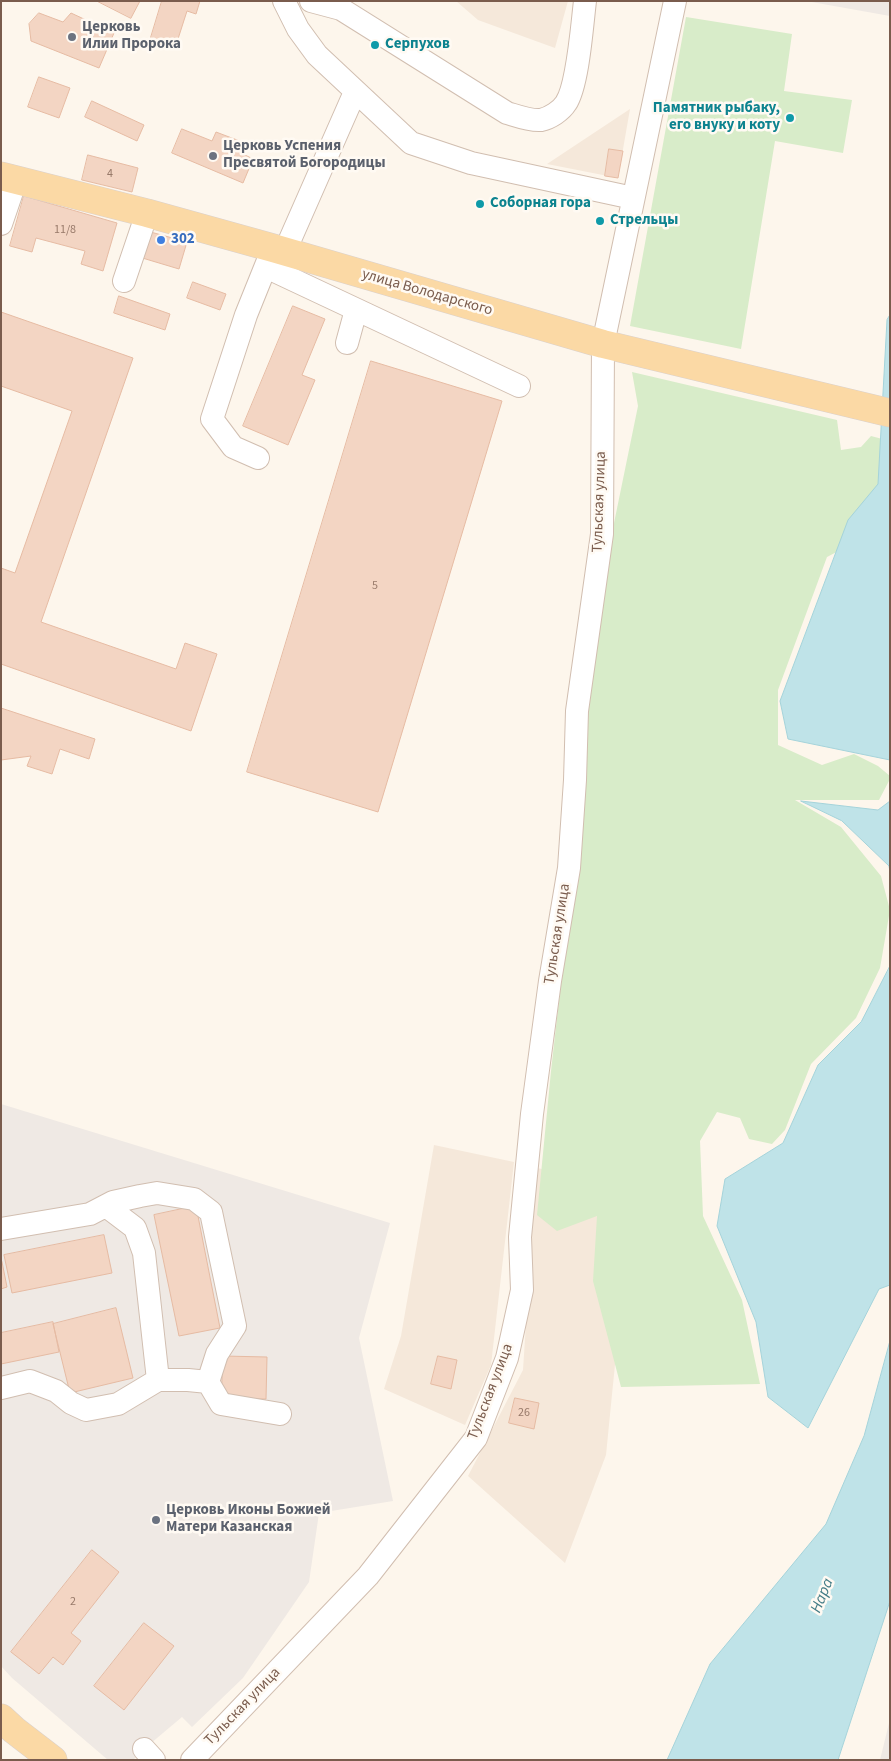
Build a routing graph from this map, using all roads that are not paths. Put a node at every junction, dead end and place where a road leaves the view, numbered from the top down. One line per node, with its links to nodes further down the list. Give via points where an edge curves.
1 (290, 1): 5 (street)
2 (312, 1): 3 (street, via 341,9 507,113 541,120 554,115 566,104 573,89)
3 (585, 1)
4 (675, 1): 8 (street, Тульская улица)
5 (284, 2): 6 (street, via 317,55)
6 (355, 92): 8 (street, via 411,143 471,163); 11 (street)
7 (8, 178): 9 (main road, улица Володарского); 10 (street)
8 (633, 198): 15 (street, Тульская улица)
9 (147, 213): 11 (main road, улица Володарского); 12 (street)
10 (1, 224)
11 (274, 255): 13 (street); 15 (main road, улица Володарского); 18 (street, via 246,315 212,419 233,447)
12 (124, 282)
13 (356, 310): 14 (street); 16 (street)
14 (347, 343)
15 (603, 344): 17 (main road, улица Володарского); 27 (street, Тульская улица, via 602,534 577,711 569,868 532,1114 520,1237 522,1290 507,1358 476,1438 368,1576)
16 (519, 386)
17 (890, 413)
18 (258, 458)
19 (106, 1206): 20 (street, via 74,1218); 21 (street, via 135,1228 144,1252); 22 (street, via 157,1193 194,1199 210,1212 235,1326 216,1354)
20 (1, 1229)
21 (158, 1380): 22 (street); 23 (street, via 118,1404 86,1410 56,1391 30,1381)
22 (208, 1382): 24 (street, via 221,1404)
23 (1, 1388)
24 (280, 1414)
25 (1, 1718): 26 (main road)
26 (53, 1760)
27 (192, 1760)

